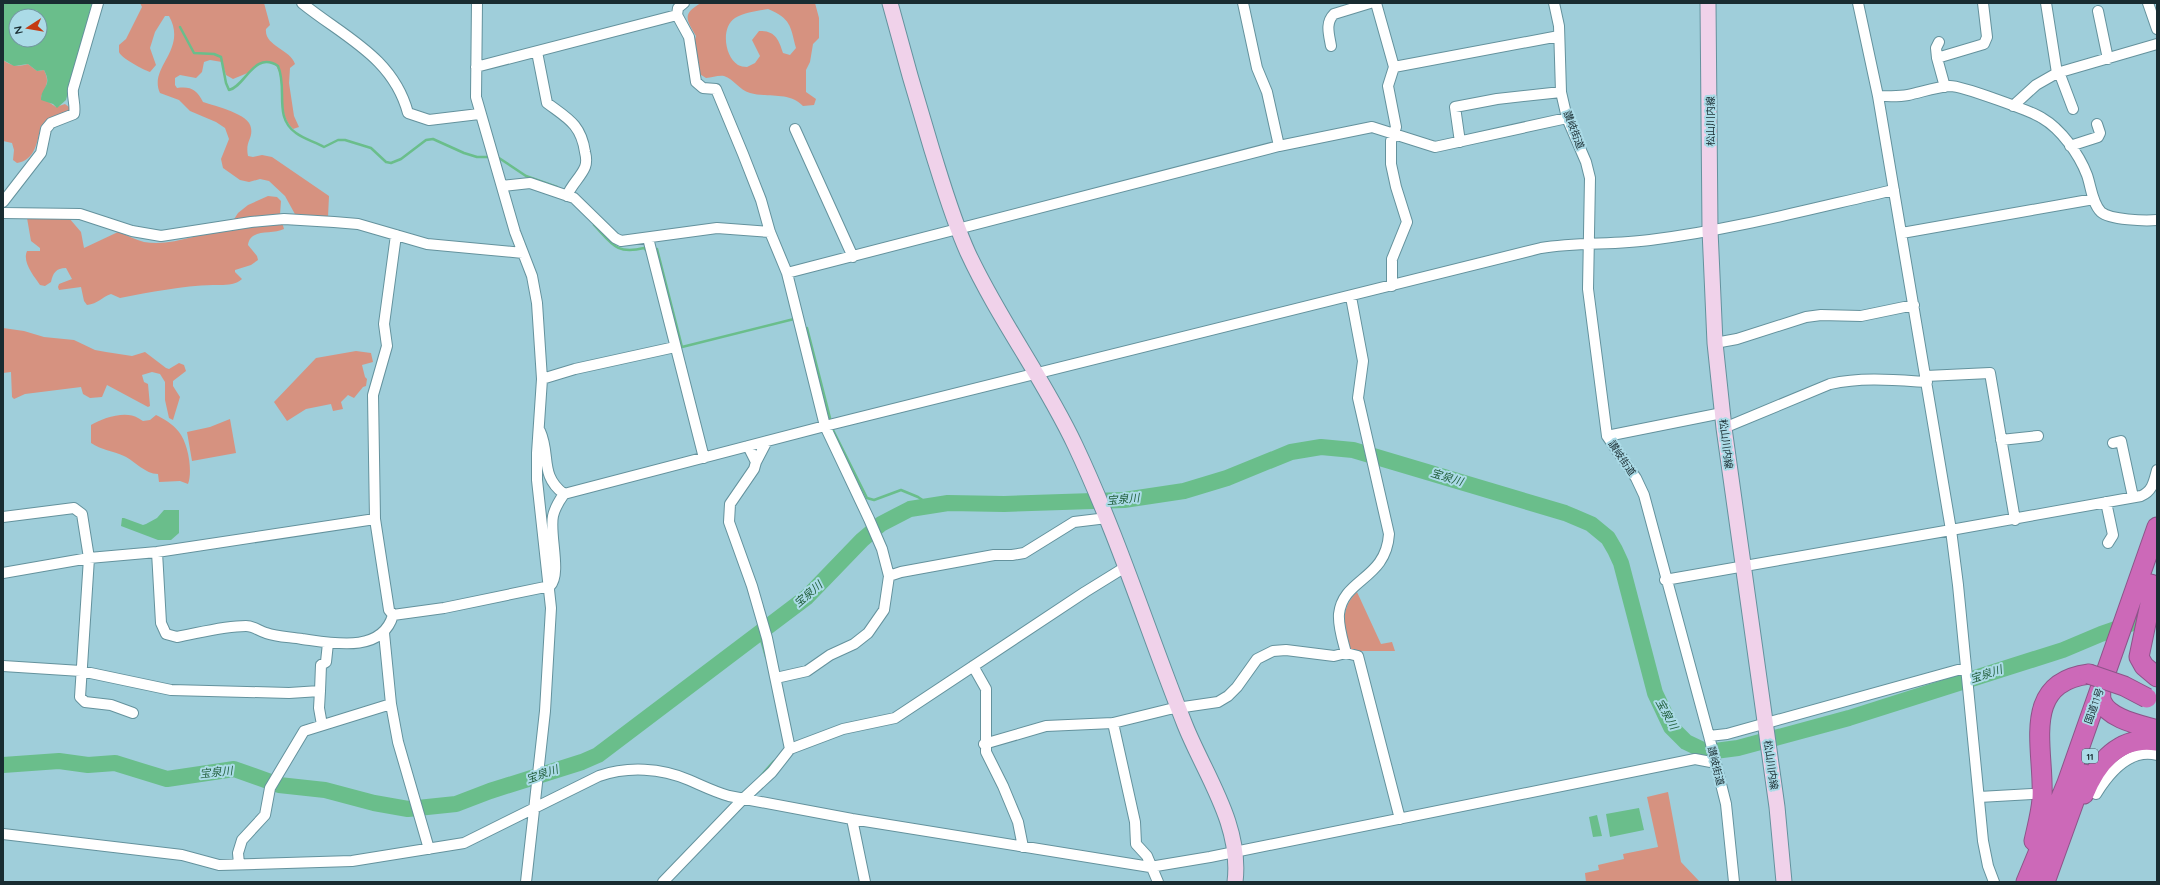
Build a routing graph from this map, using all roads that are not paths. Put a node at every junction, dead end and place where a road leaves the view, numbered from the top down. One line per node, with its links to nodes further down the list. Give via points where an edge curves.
1 (98, 3): 47 (street, via 73,89 72,98 76,108 74,114 51,123 46,129 41,153)
2 (302, 3): 35 (street, via 385,68 399,86 408,113 429,120)
3 (477, 3): 27 (street)
4 (684, 3): 18 (street, via 678,8)
5 (890, 3): 50 (street)
6 (1243, 3): 41 (street, via 1257,68 1267,92)
7 (1332, 3): 17 (street)
8 (1370, 3): 17 (street)
9 (1376, 3): 28 (street)
10 (1554, 3): 20 (street, 讃岐街道)
11 (1708, 3): 51 (street, 松山川内線)
12 (1858, 3): 32 (street)
13 (1983, 3): 25 (street, via 1987,37 1984,44 1974,51)
14 (2046, 3): 29 (street)
15 (2148, 3): 19 (street)
16 (2098, 12): 26 (street)
17 (1334, 14): 23 (street, via 1330,18 1328,29)
18 (678, 15): 24 (street); 52 (street, via 689,38 696,82 703,88 716,88 758,194)
19 (2157, 29)
20 (1559, 36): 28 (street); 31 (street, 讃岐街道)
21 (1939, 42): 25 (street, via 1936,48)
22 (2157, 44): 26 (street)
23 (1331, 46)
24 (537, 52): 27 (street); 45 (street, via 547,103 574,123 584,143 585,167)
25 (1937, 58): 30 (street)
26 (2108, 59): 29 (street)
27 (476, 67): 35 (street)
28 (1394, 67): 39 (street, via 1388,86 1396,127)
29 (2058, 72): 33 (street, via 2036,85); 34 (street)
30 (1945, 87): 32 (street, via 1907,95); 33 (street, via 1960,88)
31 (1561, 92): 36 (street, 讃岐街道); 40 (street, via 1497,99 1455,107)
32 (1878, 96): 44 (street)
33 (2013, 106): 42 (street, via 2048,122)
34 (2073, 109)
35 (479, 114): 43 (street)
36 (1568, 118): 40 (street); 56 (street, 讃岐街道, via 1590,178)
37 (2097, 124): 42 (street, via 2100,133 2098,137)
38 (795, 129): 58 (street)
39 (1394, 133): 40 (street, via 1435,147); 41 (street, via 1372,127 1362,128); 60 (street, via 1391,141 1391,164 1407,222 1392,259)
40 (1460, 142)
41 (1279, 146): 50 (street)
42 (2070, 146): 46 (street, via 2087,175)
43 (502, 186): 45 (street, via 530,183); 57 (street)
44 (1894, 190): 51 (street, via 1772,219); 53 (street)
45 (567, 196): 55 (street, via 580,202 615,238 621,241)
46 (2094, 200): 49 (street, via 2101,212 2108,216); 53 (street)
47 (3, 202)
48 (3, 213): 54 (street, via 80,214 132,231 161,236 284,219 358,224)
49 (2157, 220)
50 (958, 229): 58 (street); 65 (street, via 980,277)
51 (1710, 230): 56 (street, via 1651,240); 63 (street, 松山川内線)
52 (770, 232): 55 (street, via 717,228); 59 (street)
53 (1902, 233): 62 (street)
54 (396, 235): 57 (street, via 427,244); 86 (street, via 384,324 387,346 373,395)
55 (648, 238): 64 (street)
56 (1589, 243): 60 (street, via 1541,248); 72 (street, 讃岐街道, via 1588,289)
57 (523, 253): 66 (street, via 532,276 537,303)
58 (853, 257): 59 (street)
59 (787, 273): 70 (street)
60 (1392, 286): 61 (street)
61 (1350, 297): 65 (street); 104 (street, via 1363,362 1358,398 1389,534 1382,561 1351,589 1341,605 1339,622)
62 (1914, 305): 63 (street, via 1861,316 1821,314); 67 (street)
63 (1715, 344): 68 (street, 松山川内線)
64 (675, 347): 66 (street, via 575,369); 78 (street)
65 (1037, 374): 70 (street); 84 (street, via 1074,444)
66 (542, 379): 69 (street)
67 (1926, 379): 71 (street, via 1857,379 1837,382); 74 (street, via 1990,373); 89 (street)
68 (1722, 413): 71 (street, 松山川内線); 72 (street)
69 (538, 425): 81 (street, via 544,439 549,477 555,487); 99 (street, via 537,480)
70 (825, 426): 75 (street); 96 (street, via 869,519)
71 (1724, 428): 93 (street, 松山川内線)
72 (1608, 436): 98 (street, 讃岐街道, via 1636,478 1644,495)
73 (2038, 436): 74 (street)
74 (2001, 440): 87 (street)
75 (767, 441): 77 (street); 79 (street)
76 (2113, 443): 82 (street, via 2121,441)
77 (748, 446): 78 (street); 79 (street)
78 (704, 458): 81 (street)
79 (756, 462): 110 (street, via 754,470 730,504 728,513 733,537 761,616)
80 (2157, 470): 82 (street, via 2150,490 2141,496)
81 (564, 494): 99 (street, via 556,504 552,517 555,577)
82 (2133, 497): 83 (street)
83 (2106, 502): 87 (street); 90 (street, via 2113,535)
84 (1106, 515): 94 (street); 96 (street, via 1074,522 1024,553 994,555)
85 (3, 517): 92 (street, via 44,510 79,510 84,521)
86 (375, 519): 91 (street); 100 (street, via 389,610)
87 (2015, 520): 89 (street)
88 (2157, 528): 101 (highway, 国道11号 / 11)
89 (1951, 530): 93 (street); 107 (street)
90 (2108, 543)
91 (157, 552): 92 (street); 103 (street, via 161,623 166,634 177,637 248,626 267,633)
92 (89, 558): 95 (street); 108 (street)
93 (1742, 565): 98 (street); 120 (street, 松山川内線)
94 (1127, 566): 106 (street); 115 (street)
95 (3, 573)
96 (889, 576): 110 (street, via 884,610 874,626 862,638 807,671)
97 (2154, 576): 101 (highway)
98 (1665, 580): 122 (street, 讃岐街道)
99 (550, 586): 100 (street, via 444,608); 132 (street, via 545,711)
100 (393, 615): 102 (street)
101 (2136, 620): 109 (highway, via 2139,657 2144,666); 111 (highway, 国道11号 / 11); 116 (highway, 国道11号 / 11)
102 (384, 633): 103 (street, via 365,642); 114 (street)
103 (328, 643): 112 (street, via 326,662 321,665)
104 (1346, 653): 115 (street, via 1334,656 1279,650 1266,653 1257,660 1228,696 1218,702); 133 (street, via 1358,656)
105 (3, 666): 108 (street)
106 (973, 666): 124 (street, via 986,689); 125 (street, via 889,720 853,726)
107 (1965, 670): 120 (street); 130 (street)
108 (81, 671): 112 (street, via 171,690 289,693); 117 (street, via 81,700 110,705)
109 (2157, 677)
110 (776, 678): 125 (street)
111 (2095, 680): 113 (highway, bridge, via 2124,686); 116 (highway, via 2101,701); 141 (highway, 国道11号 / 11, via 2067,783); 141 (highway, via 2074,676 2060,683 2043,705 2039,734 2042,799 2031,853)
112 (320, 691): 119 (street)
113 (2152, 701)
114 (391, 704): 119 (street); 137 (street, via 400,749)
115 (1179, 708): 118 (street); 138 (street, via 1226,816)
116 (2107, 709): 121 (highway, via 2116,716); 141 (highway, 国道11号 / 11)
117 (133, 713)
118 (1113, 723): 124 (street, via 1046,726); 140 (street, via 1135,822 1136,844 1147,856)
119 (322, 725): 139 (street, via 302,734 272,783 265,815 242,840 238,853)
120 (1765, 725): 122 (street); 148 (street, 松山川内線, via 1781,840)
121 (2157, 730)
122 (1709, 737): 127 (street, 讃岐街道)
123 (2157, 741): 141 (highway, via 2140,740 2126,743 2102,762 2088,784 2076,812 2058,865)
124 (984, 744): 136 (street, via 1018,822)
125 (790, 749): 131 (street, via 772,772)
126 (2157, 754): 129 (street, via 2130,757 2105,780)
127 (1715, 761): 133 (street, via 1691,760); 147 (street, 讃岐街道, via 1726,804)
128 (2032, 794): 130 (street)
129 (2096, 794)
130 (1979, 798): 149 (street, via 1985,855)
131 (743, 799): 132 (street, via 715,792 680,776 627,769 599,776); 134 (street); 143 (street)
132 (534, 808): 137 (street, via 472,840); 142 (street)
133 (1400, 818): 138 (street)
134 (852, 819): 136 (street); 144 (street)
135 (3, 834): 139 (street, via 182,855 219,865)
136 (1023, 847): 140 (street)
137 (428, 850): 139 (street, via 352,861)
138 (1236, 852): 140 (street); 146 (street)
139 (239, 864)
140 (1150, 867): 145 (street)
141 (2037, 878)
142 (526, 882)
143 (663, 882)
144 (865, 882)
145 (1158, 882)
146 (1234, 882)
147 (1734, 882)
148 (1784, 882)
149 (1994, 882)

